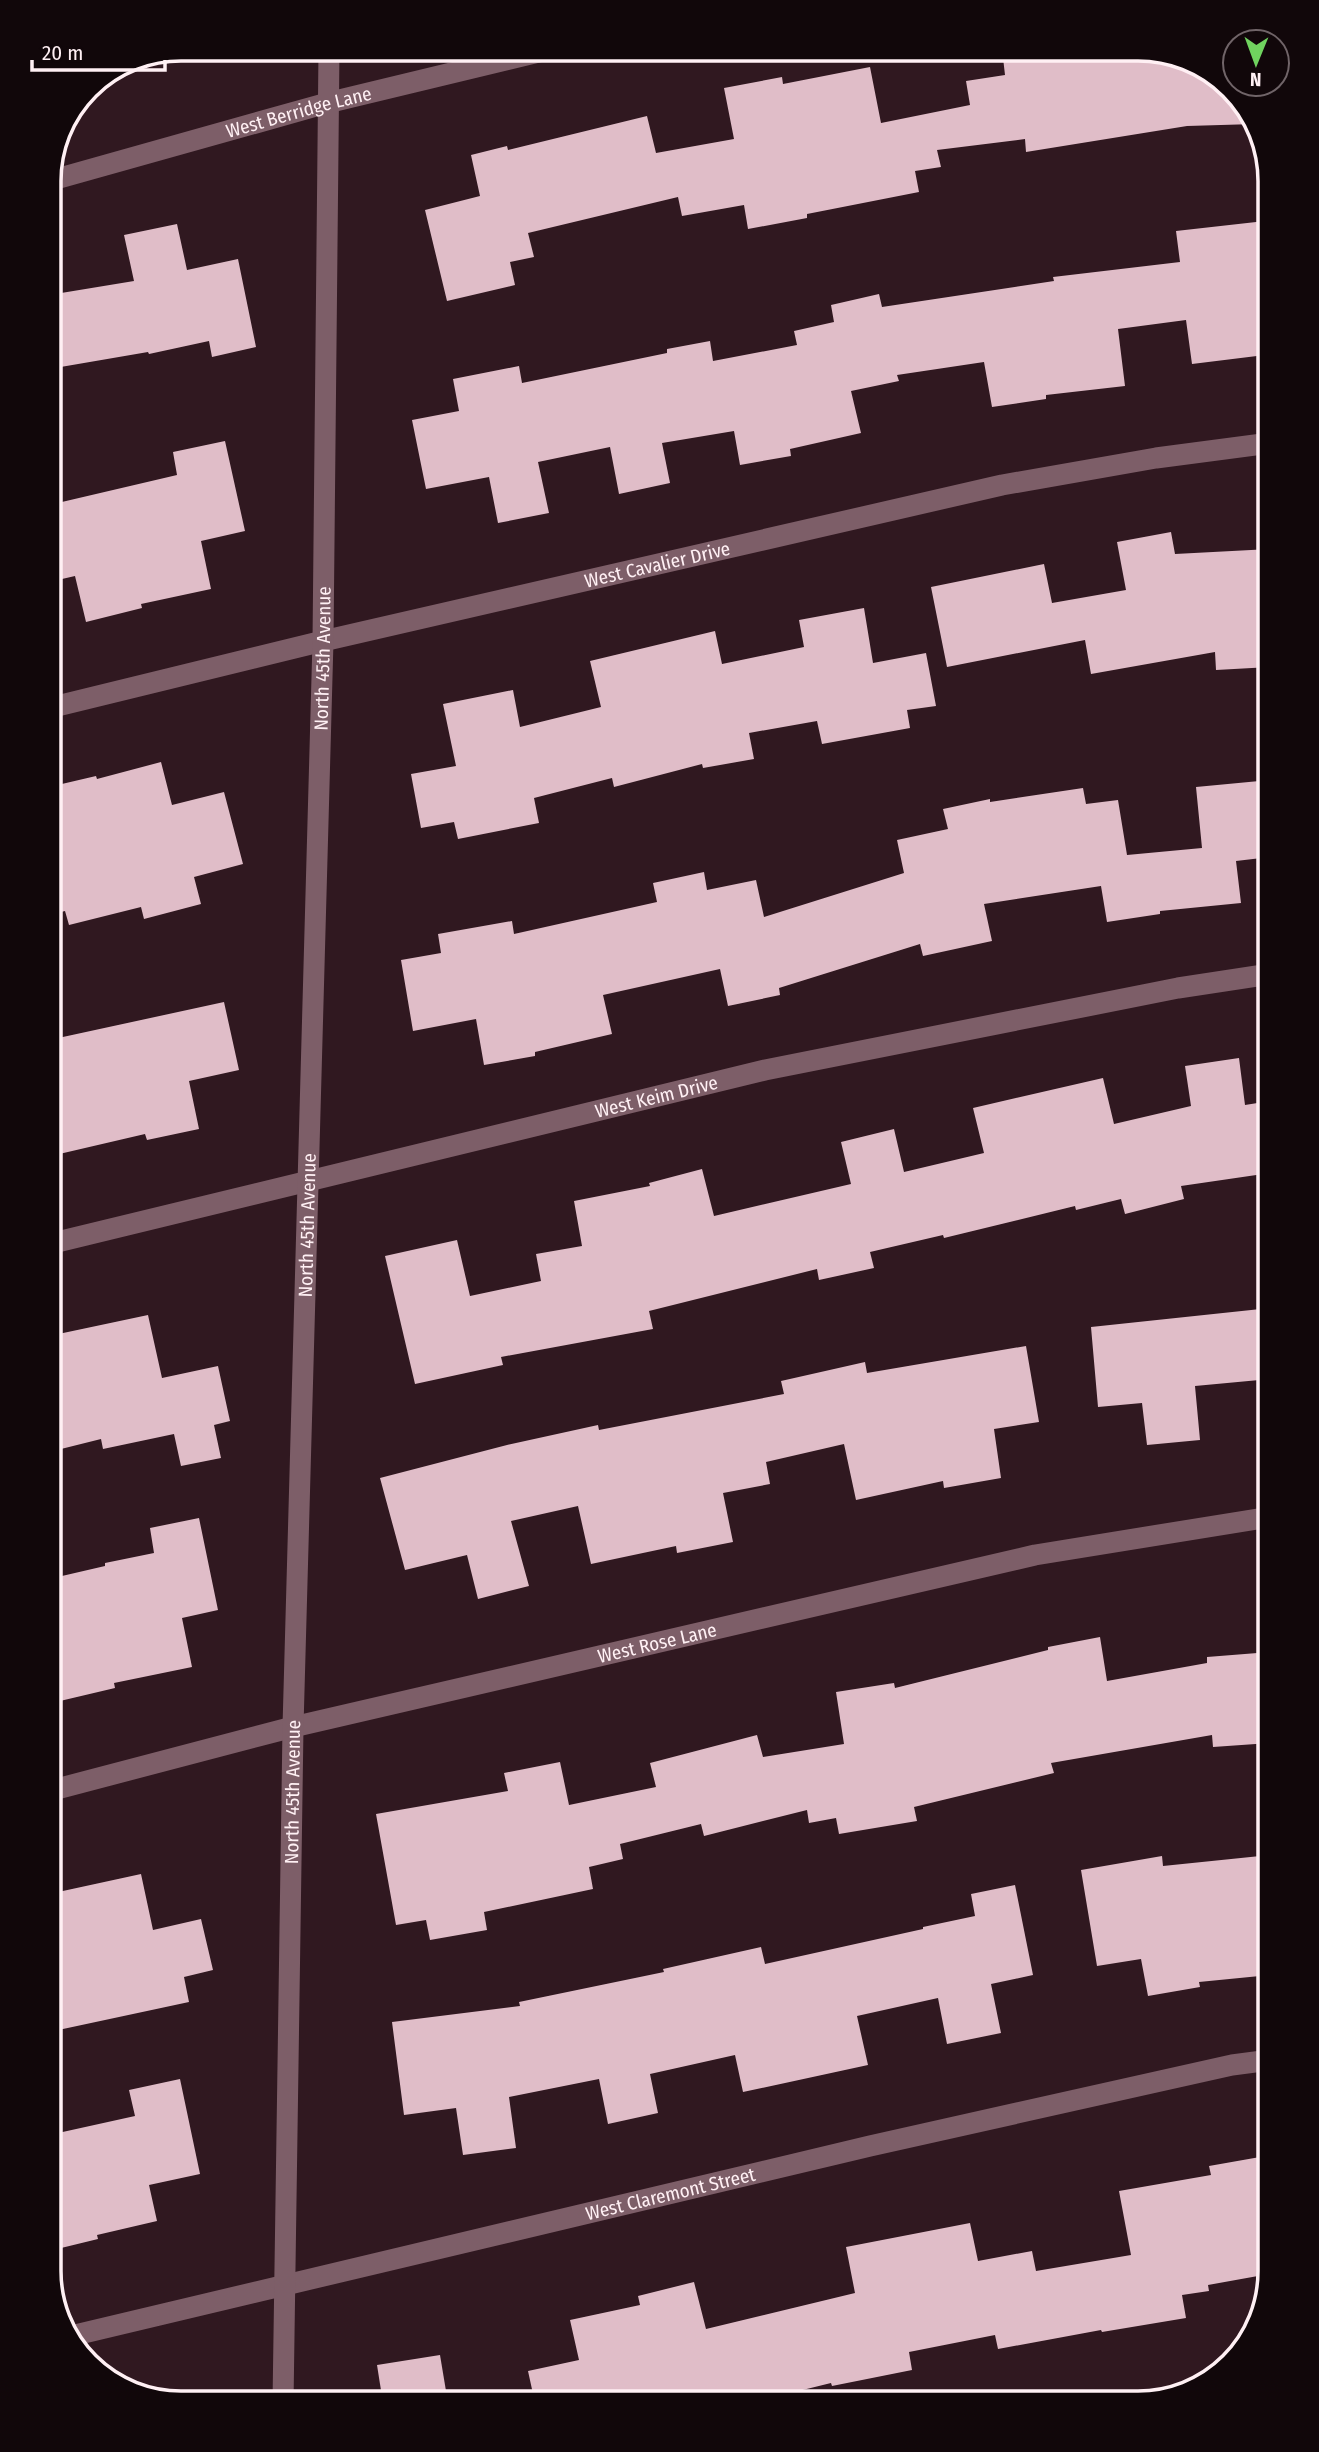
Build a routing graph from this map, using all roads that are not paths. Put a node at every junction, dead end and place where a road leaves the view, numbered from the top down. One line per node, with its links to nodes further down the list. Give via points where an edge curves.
1 (329, 61): 3 (street, North 45th Avenue)
2 (500, 61): 3 (street, West Berridge Lane)
3 (327, 103): 4 (street, West Berridge Lane); 6 (street, North 45th Avenue)
4 (62, 177)
5 (1258, 445): 6 (street, West Cavalier Drive, via 1002,485)
6 (323, 641): 7 (street, West Cavalier Drive); 9 (street, North 45th Avenue)
7 (62, 705)
8 (1258, 976): 9 (street, West Keim Drive, via 765,1070)
9 (309, 1182): 10 (street, West Keim Drive); 12 (street, North 45th Avenue)
10 (61, 1241)
11 (1258, 1519): 12 (street, West Rose Lane, via 1035,1555)
12 (293, 1727): 13 (street, West Rose Lane); 15 (street, North 45th Avenue)
13 (61, 1788)
14 (1258, 2062): 15 (street, West Claremont Street, via 870,2146)
15 (286, 2286): 16 (street, West Claremont Street); 17 (street, North 45th Avenue)
16 (79, 2334)
17 (283, 2390)

